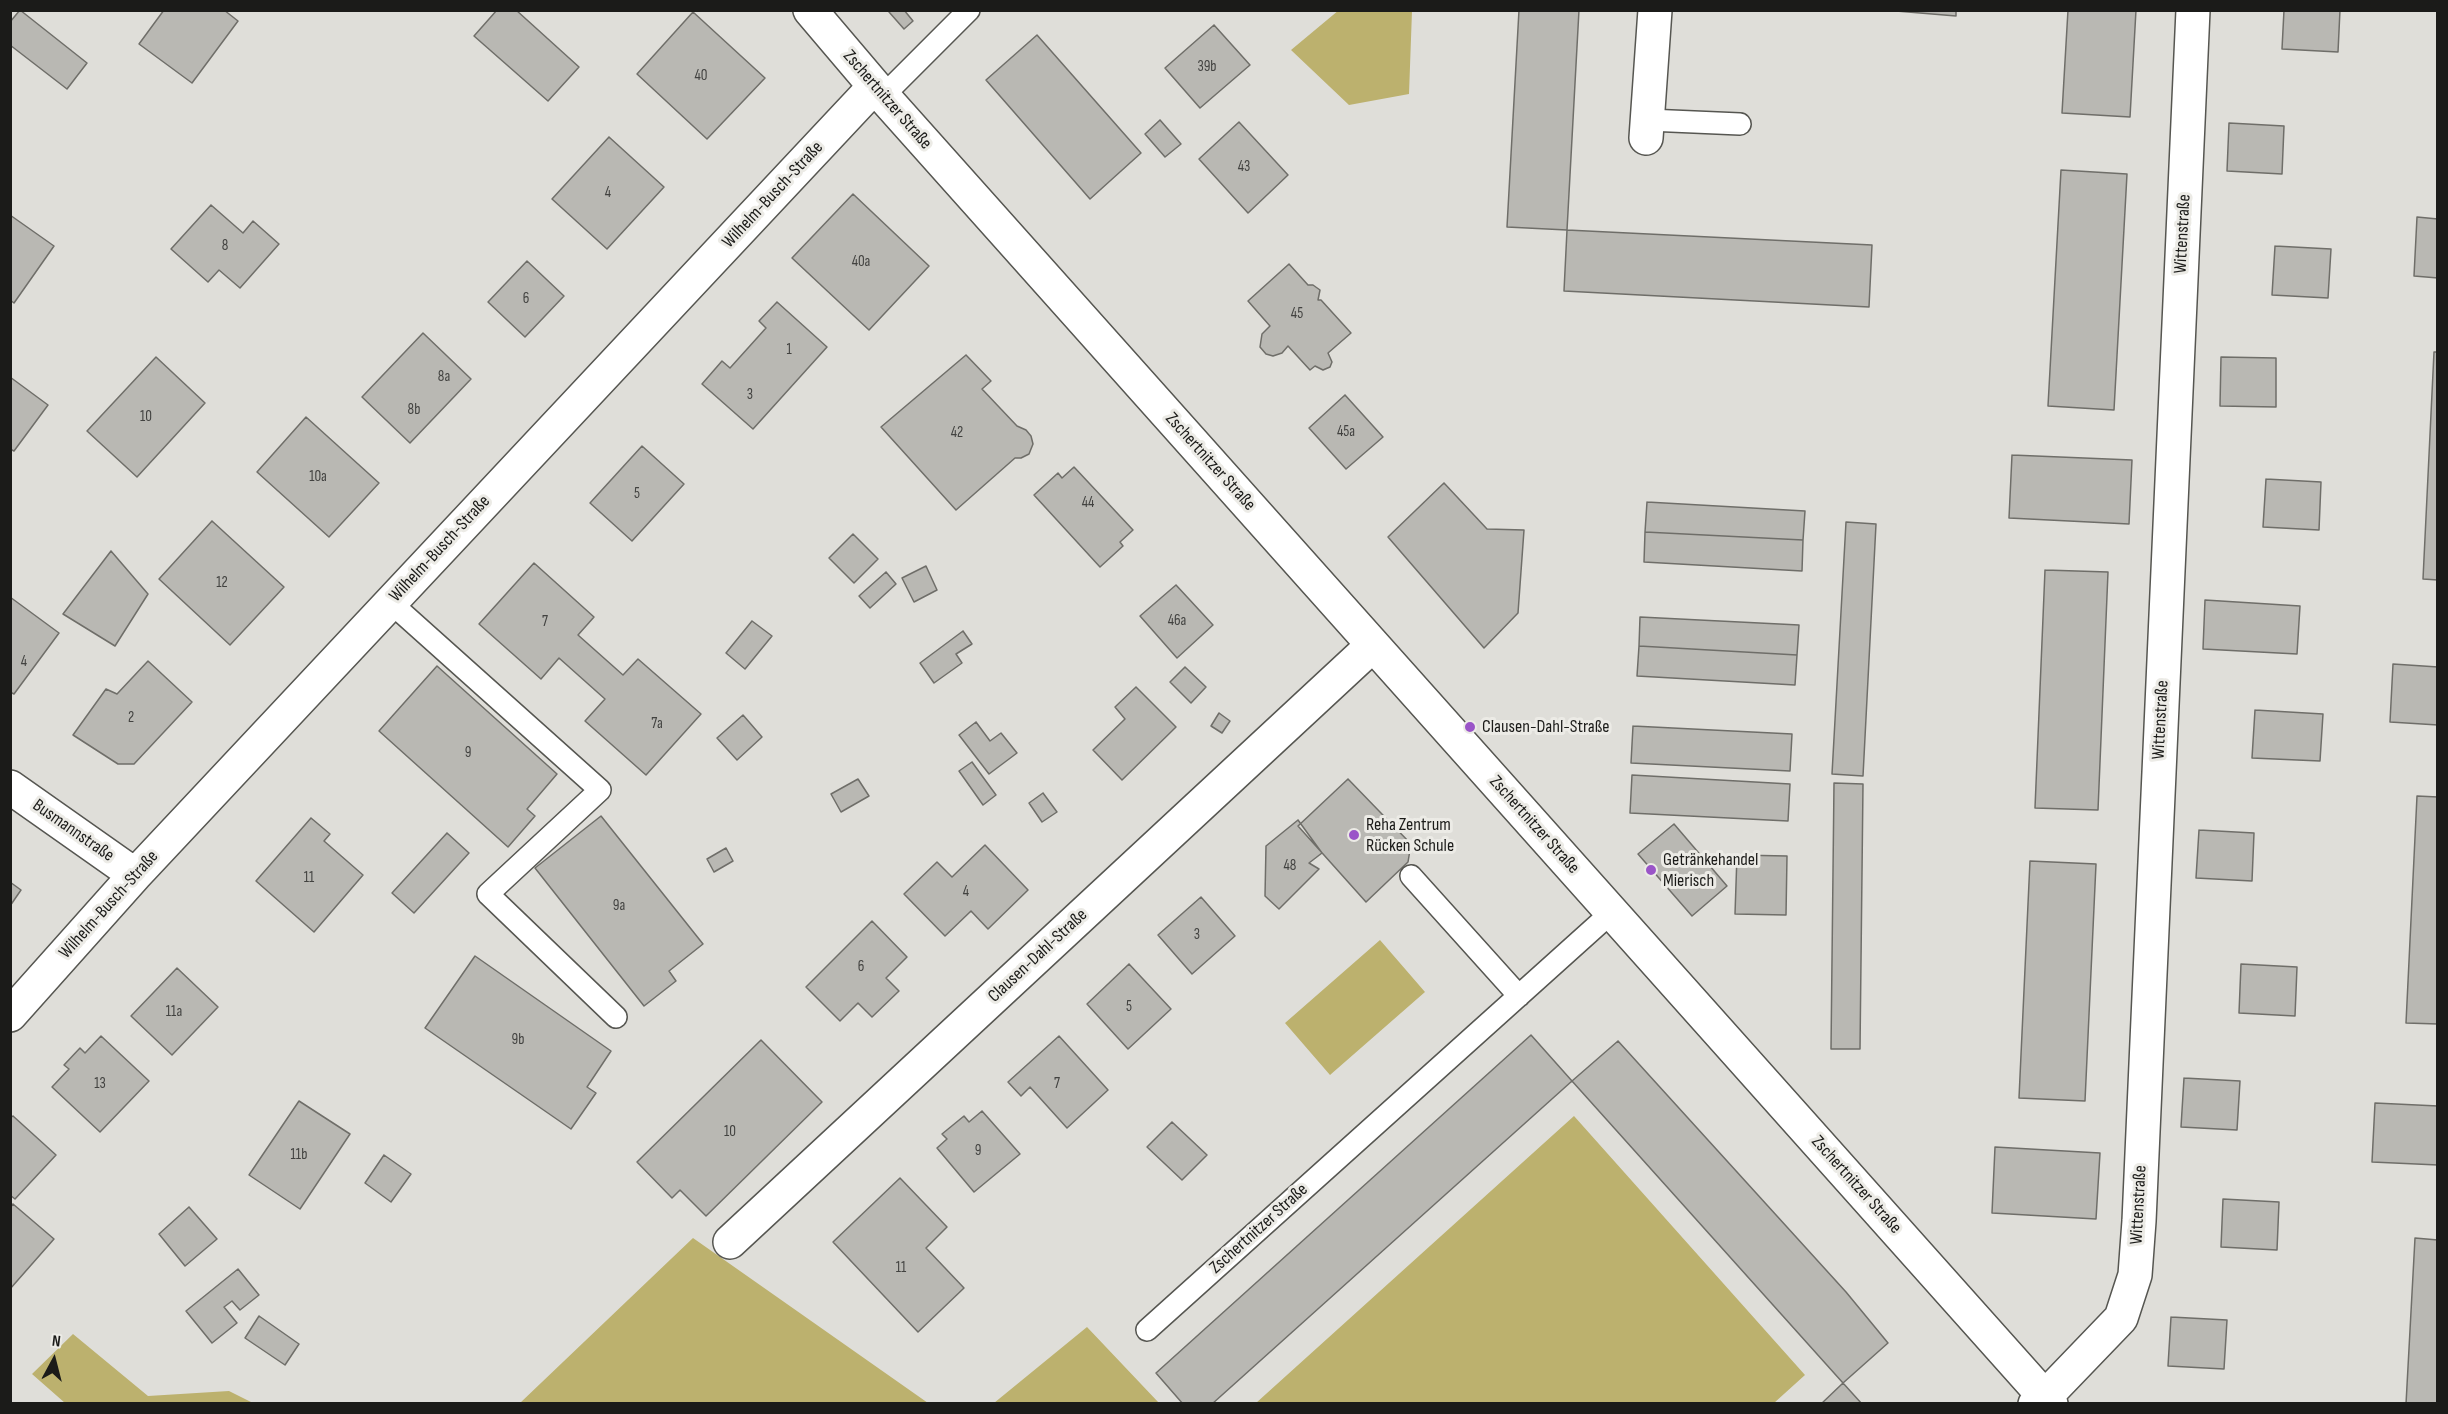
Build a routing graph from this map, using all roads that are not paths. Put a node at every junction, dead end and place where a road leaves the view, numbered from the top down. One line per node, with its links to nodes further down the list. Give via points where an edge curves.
1 (810, 10): 5 (street, Zschertnitzer Straße)
2 (969, 10): 5 (lane)
3 (1655, 10): 7 (street)
4 (2193, 10): 19 (street, Wittenstraße, via 2134,1275 2121,1318)
5 (878, 92): 8 (street, Wilhelm-Busch-Straße); 9 (street, Zschertnitzer Straße)
6 (1740, 124): 7 (lane)
7 (1647, 129)
8 (390, 602): 11 (street, Wilhelm-Busch-Straße); 16 (lane, via 600,790 488,894)
9 (1373, 645): 13 (street, Zschertnitzer Straße); 17 (street, Clausen-Dahl-Straße)
10 (10, 787): 11 (street, Busmannstraße)
11 (135, 875): 15 (street, Wilhelm-Busch-Straße)
12 (1411, 876): 14 (lane)
13 (1612, 912): 14 (lane, Zschertnitzer Straße); 19 (street, Zschertnitzer Straße)
14 (1519, 996): 18 (lane, Zschertnitzer Straße)
15 (10, 1016)
16 (616, 1017)
17 (730, 1242)
18 (1146, 1330)
19 (2044, 1401)

